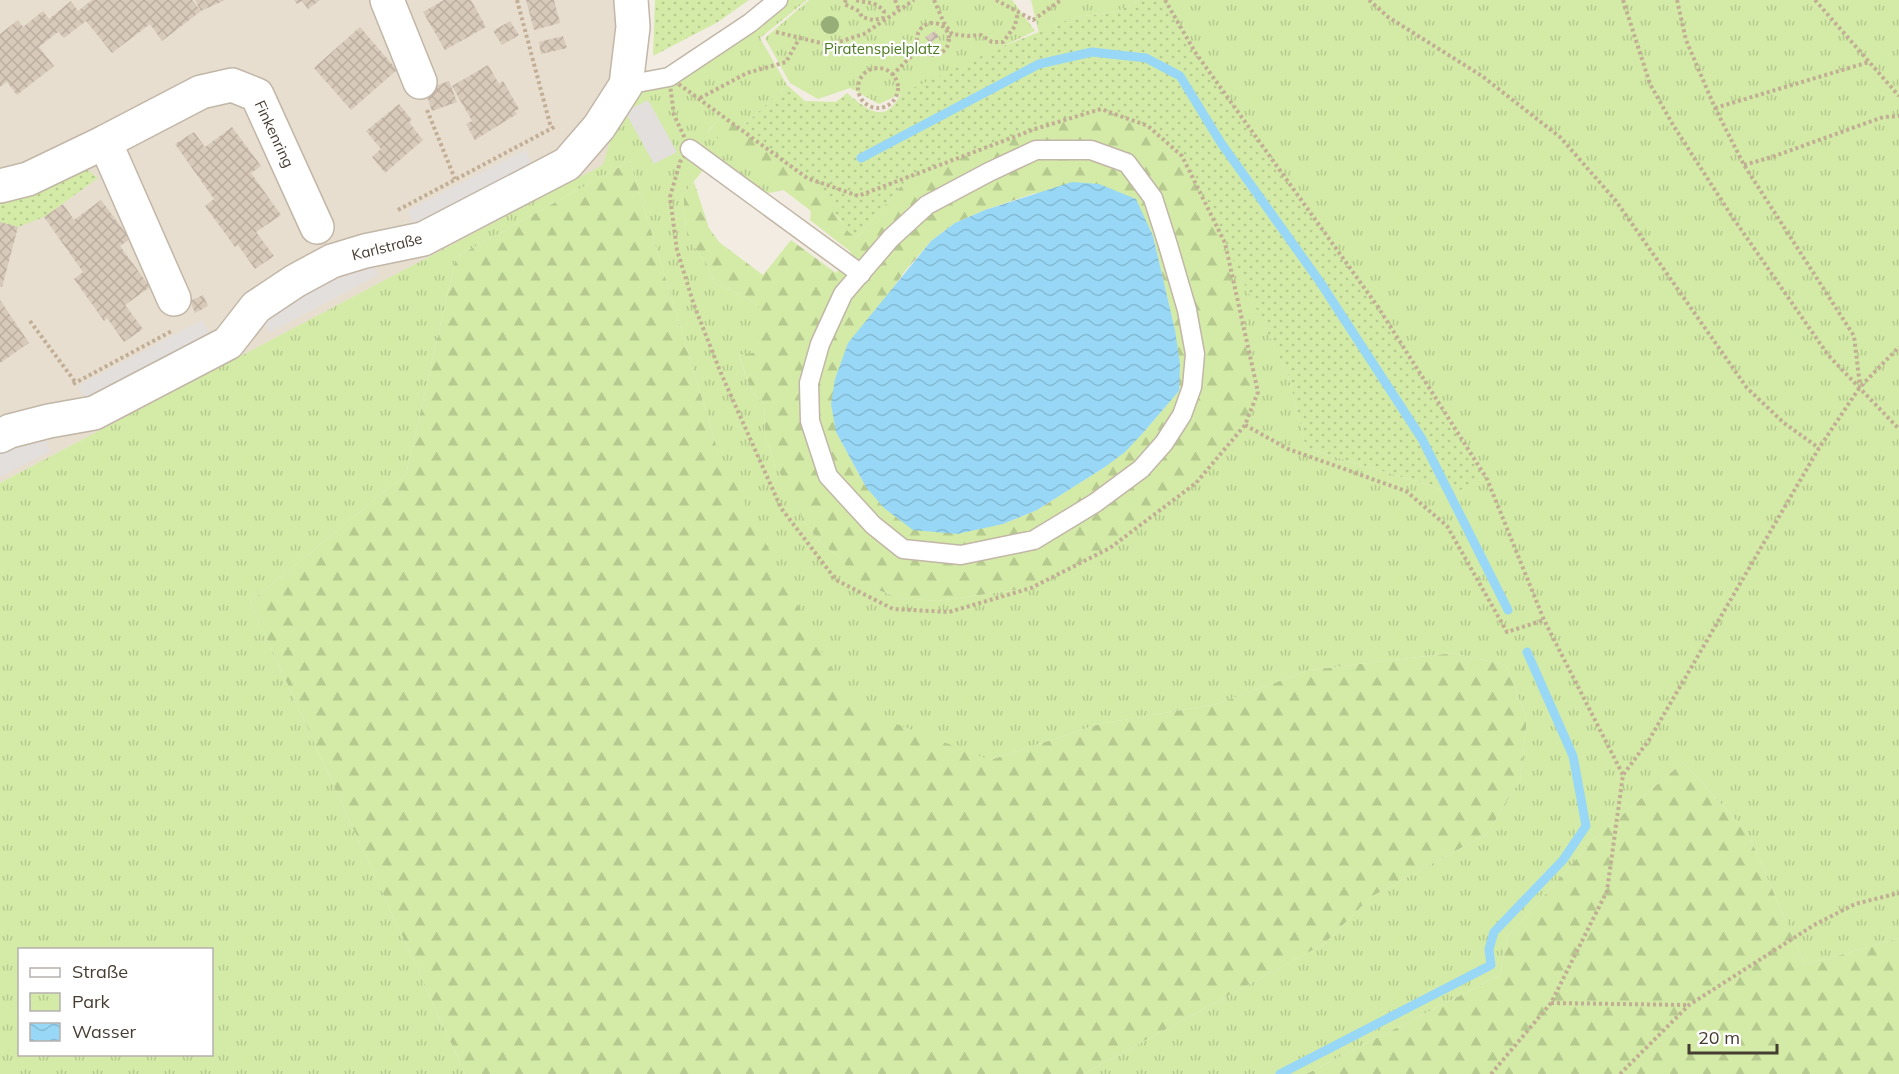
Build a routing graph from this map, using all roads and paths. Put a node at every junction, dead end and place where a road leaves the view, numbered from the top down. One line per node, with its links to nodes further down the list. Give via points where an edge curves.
1 (387, 0): 27 (street)
2 (516, 0): 34 (path)
3 (631, 0): 28 (street, via 633,27)
4 (778, 0): 20 (lane)
5 (846, 0): 19 (path, via 844,4 859,11 862,17)
6 (855, 0): 19 (path, via 879,5 884,11)
7 (895, 0): 17 (path)
8 (914, 0): 17 (path)
9 (934, 0): 21 (path)
10 (996, 0): 18 (path)
11 (1061, 0): 18 (path, via 1033,20)
12 (1165, 0): 53 (path, via 1195,52 1378,307 1487,478)
13 (1369, 0): 52 (path, via 1388,17 1482,76 1560,137 1616,201 1747,388 1784,423)
14 (1623, 0): 48 (path, via 1650,84 1673,125 1828,355)
15 (1677, 0): 31 (path, via 1686,40)
16 (1815, 0): 24 (path)
17 (900, 10): 19 (path)
18 (1018, 12): 21 (path, via 1015,26 1003,42 992,42 981,34 952,34)
19 (880, 21): 22 (path, via 864,34 829,45)
20 (750, 23): 22 (path); 26 (lane)
21 (944, 25): 23 (path, via 932,22 922,27 918,35); 23 (path, via 950,36 943,52 928,54)
22 (800, 39): 30 (path, via 786,62 747,73)
23 (920, 48): 25 (path)
24 (1869, 62): 29 (path); 31 (path)
25 (892, 75): 25 (path, via 878,68 861,77 858,88 863,102 872,108 892,102 897,93)
26 (669, 77): 28 (lane); 30 (path); 36 (path, via 674,115)
27 (420, 82): 38 (path, via 418,90)
28 (626, 85): 51 (street, Karlstraße, via 599,127 567,164 423,239 332,261 294,280 256,307 228,342 93,413)
29 (1899, 96)
30 (700, 98): 49 (path, via 807,178 858,196 1035,129 1101,109 1148,126 1182,156 1225,243 1258,392)
31 (1715, 108): 37 (path)
32 (1899, 116): 37 (path, via 1884,117)
33 (561, 123): 34 (path)
34 (551, 128): 38 (path)
35 (105, 142): 39 (street, Finkenring, via 28,179); 41 (street, Finkenring, via 201,92 232,85 257,95); 43 (street)
36 (690, 149): 42 (lane); 49 (path, via 680,162 670,197 677,250 720,371 781,508 836,580 893,609 949,612 1031,588 1110,548 1196,483)
37 (1744, 165): 48 (path, via 1854,336)
38 (455, 179): 40 (path)
39 (0, 186)
40 (396, 211)
41 (317, 227)
42 (861, 274): 42 (lane, via 843,294 820,344 809,383 810,421 828,476 873,525 903,549 961,555 1034,540 1141,469 1182,415 1192,387 1196,354 1187,310 1153,198 1127,163 1091,150 1036,150 927,205 891,238)
43 (175, 313): 46 (path)
44 (30, 321): 46 (path)
45 (1899, 347): 48 (path)
46 (76, 384): 47 (path)
47 (66, 387)
48 (1860, 387): 50 (path); 52 (path)
49 (1245, 425): 53 (path, via 1288,449 1406,491 1447,526 1507,632)
50 (1899, 429)
51 (0, 436)
52 (1819, 448): 54 (path, via 1649,740)
53 (1544, 620): 54 (path)
54 (1623, 775): 56 (path, via 1607,891)
55 (1899, 893): 57 (path, via 1855,904 1814,925)
56 (1551, 1004): 57 (path); 58 (path)
57 (1689, 1005): 59 (path)
58 (1491, 1074)
59 (1620, 1074)

